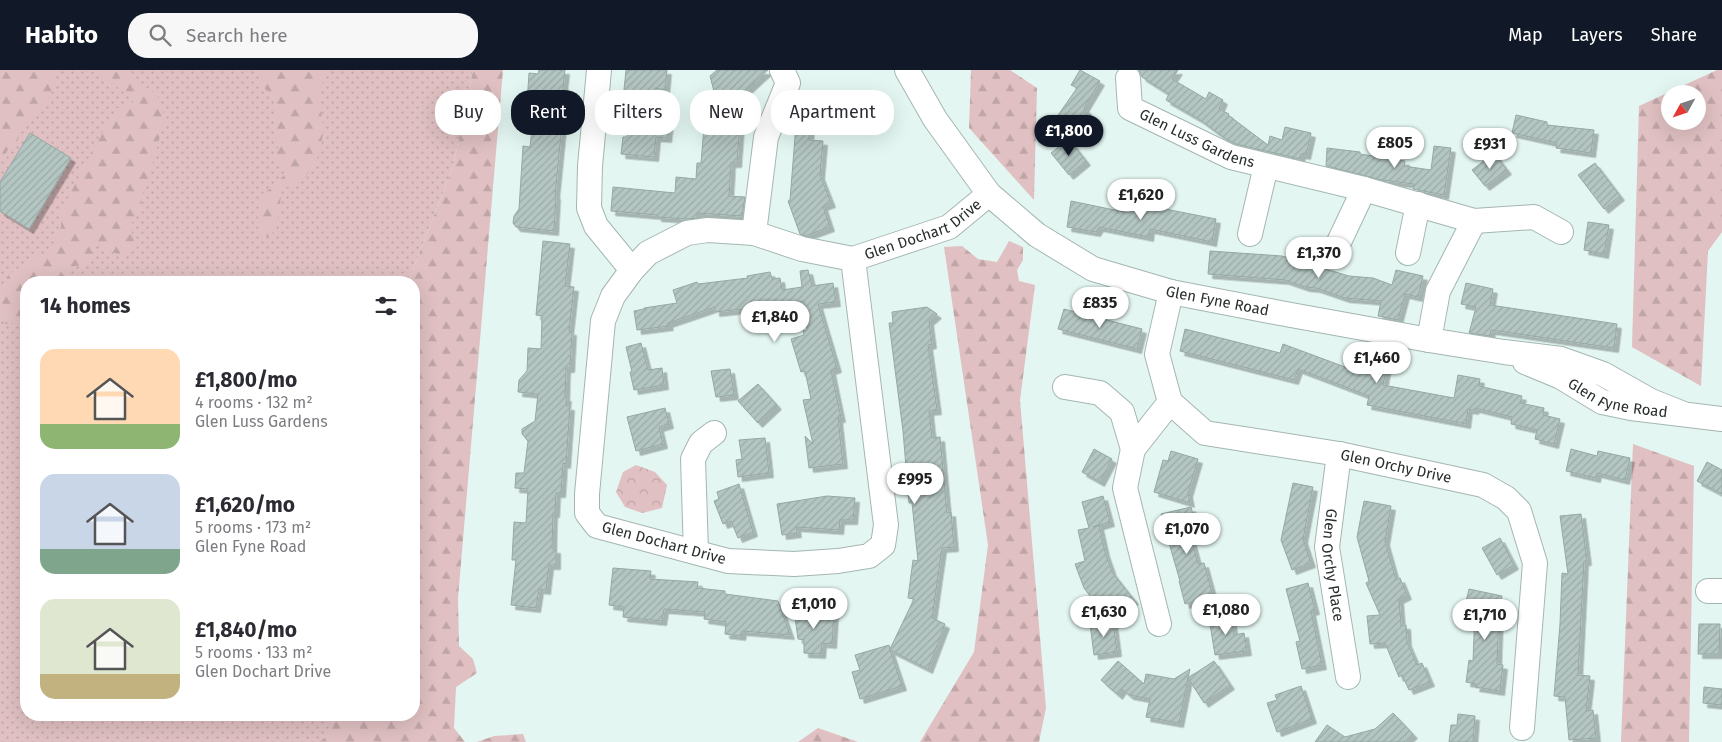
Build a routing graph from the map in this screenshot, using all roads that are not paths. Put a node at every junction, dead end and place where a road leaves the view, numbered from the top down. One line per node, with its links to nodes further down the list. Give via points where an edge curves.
1 (599, 70): 18 (street, via 589,208 596,226)
2 (782, 70): 13 (street, via 788,83 766,137)
3 (907, 70): 6 (street, Glen Fyne Road)
4 (927, 70): 6 (street, Glen Fyne Road)
5 (1128, 78): 7 (street, Glen Luss Gardens, via 1130,108 1231,157)
6 (935, 119): 9 (street, Glen Fyne Road)
7 (1266, 166): 8 (street, Glen Luss Gardens); 14 (street, Glen Luss Gardens)
8 (1364, 189): 10 (street, Glen Luss Gardens); 15 (street)
9 (989, 194): 17 (street, Glen Dochart Drive, via 950,228); 19 (street, Glen Fyne Road, via 1037,235 1094,269)
10 (1418, 204): 11 (street, Glen Luss Gardens); 16 (street)
11 (1474, 221): 12 (street, Glen Luss Gardens, via 1534,217); 20 (street, via 1438,291)
12 (1561, 232)
13 (754, 233): 17 (street, Glen Dochart Drive, via 802,250); 18 (street, Glen Dochart Drive, via 708,230 687,233 648,254)
14 (1250, 234)
15 (1339, 242)
16 (1408, 253)
17 (853, 259): 27 (street, Glen Dochart Drive, via 886,525 884,546 869,556 794,564 728,561)
18 (632, 270): 27 (street, Glen Dochart Drive, via 613,296 603,321 587,513 597,526)
19 (1171, 292): 20 (street, Glen Fyne Road); 22 (street, via 1156,354)
20 (1430, 340): 23 (street, Glen Fyne Road, via 1504,352 1561,377 1602,402)
21 (1065, 387): 25 (street, via 1100,394 1122,412)
22 (1170, 402): 25 (street); 26 (street, Glen Orchy Drive, via 1205,433)
23 (1722, 419)
24 (714, 433): 27 (street, via 701,443 693,459)
25 (1133, 449): 28 (street, via 1124,488)
26 (1338, 454): 29 (street, Glen Orchy Place, via 1327,547); 30 (street, Glen Orchy Drive, via 1483,484 1506,498 1519,511 1535,562)
27 (696, 552)
28 (1159, 624)
29 (1348, 677)
30 (1522, 728)

